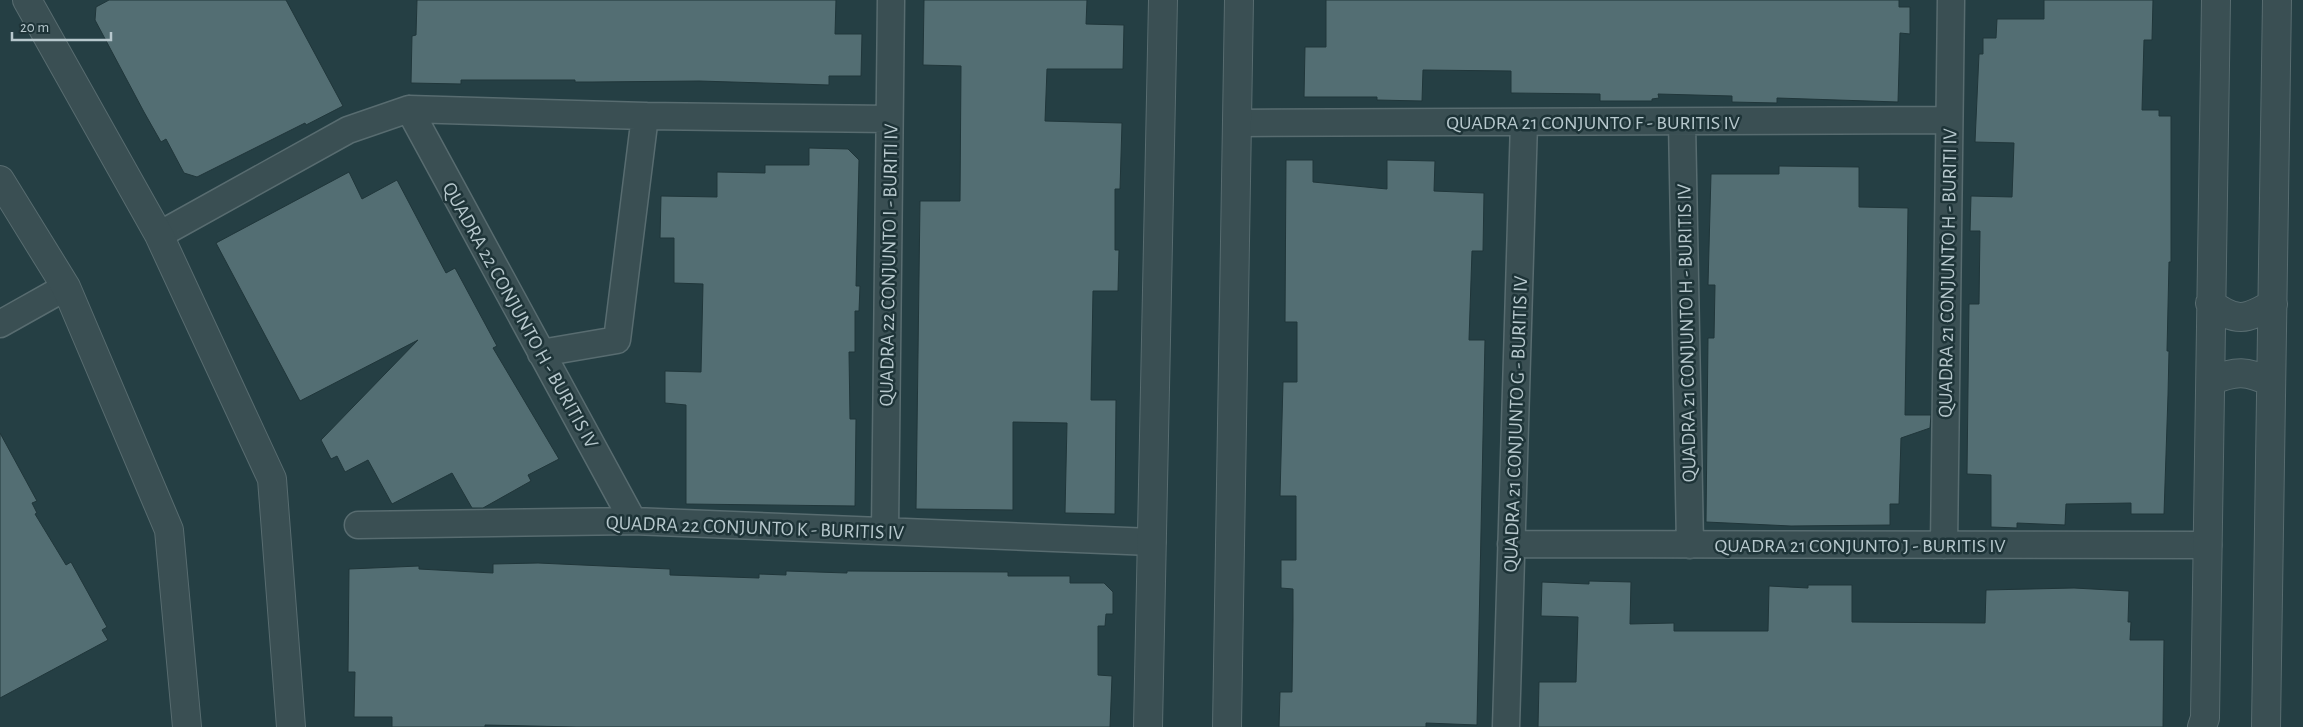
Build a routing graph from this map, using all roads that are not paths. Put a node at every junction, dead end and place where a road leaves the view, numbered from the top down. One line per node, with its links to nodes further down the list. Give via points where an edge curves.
1 (27, 0): 16 (street)
2 (890, 0): 10 (street, QUADRA 22 CONJUNTO I - BURITI IV)
3 (1163, 0): 27 (street)
4 (1239, 0): 14 (street)
5 (1950, 0): 11 (street, QUADRA 21 CONJUNTO H - BURITI IV)
6 (2216, 0): 18 (street)
7 (2277, 0): 19 (street)
8 (409, 108): 9 (street); 16 (street, via 348,130); 21 (street, QUADRA 22 CONJUNTO H - BURITIS IV)
9 (645, 116): 10 (street); 21 (street, via 616,340)
10 (889, 119): 26 (street, QUADRA 22 CONJUNTO I - BURITI IV)
11 (1948, 120): 13 (street, QUADRA 21 CONJUNTO F - BURITIS IV); 30 (street, QUADRA 21 CONJUNTO H - BURITI IV)
12 (1524, 122): 13 (street, QUADRA 21 CONJUNTO F - BURITIS IV); 14 (street, QUADRA 21 CONJUNTO F - BURITIS IV); 28 (street, QUADRA 21 CONJUNTO G - BURITIS IV)
13 (1682, 122): 29 (street, QUADRA 21 CONJUNTO H - BURITIS IV)
14 (1237, 123): 35 (street)
15 (0, 180): 17 (street)
16 (159, 235): 33 (street, via 272,479)
17 (66, 287): 20 (street); 32 (street, via 169,530)
18 (2210, 303): 19 (street, via 2224,314 2238,318 2252,316); 22 (street)
19 (2273, 304): 23 (street)
20 (0, 324)
21 (541, 353): 24 (street, QUADRA 22 CONJUNTO H - BURITIS IV)
22 (2211, 381): 23 (street, via 2239,372); 31 (street)
23 (2271, 382): 38 (street)
24 (633, 521): 25 (street, QUADRA 22 CONJUNTO K - BURITIS IV); 26 (street, QUADRA 22 CONJUNTO K - BURITIS IV)
25 (358, 525)
26 (885, 531): 27 (street, QUADRA 22 CONJUNTO K - BURITIS IV)
27 (1152, 542): 34 (street)
28 (1511, 544): 29 (street, QUADRA 21 CONJUNTO J - BURITIS IV); 36 (street, QUADRA 21 CONJUNTO G - BURITIS IV)
29 (1690, 545): 30 (street, QUADRA 21 CONJUNTO J - BURITIS IV)
30 (1944, 545): 31 (street, QUADRA 21 CONJUNTO J - BURITIS IV)
31 (2208, 545): 37 (street, via 2205,718)
32 (187, 727)
33 (291, 727)
34 (1148, 727)
35 (1226, 727)
36 (1506, 727)
37 (2202, 727)
38 (2266, 727)

